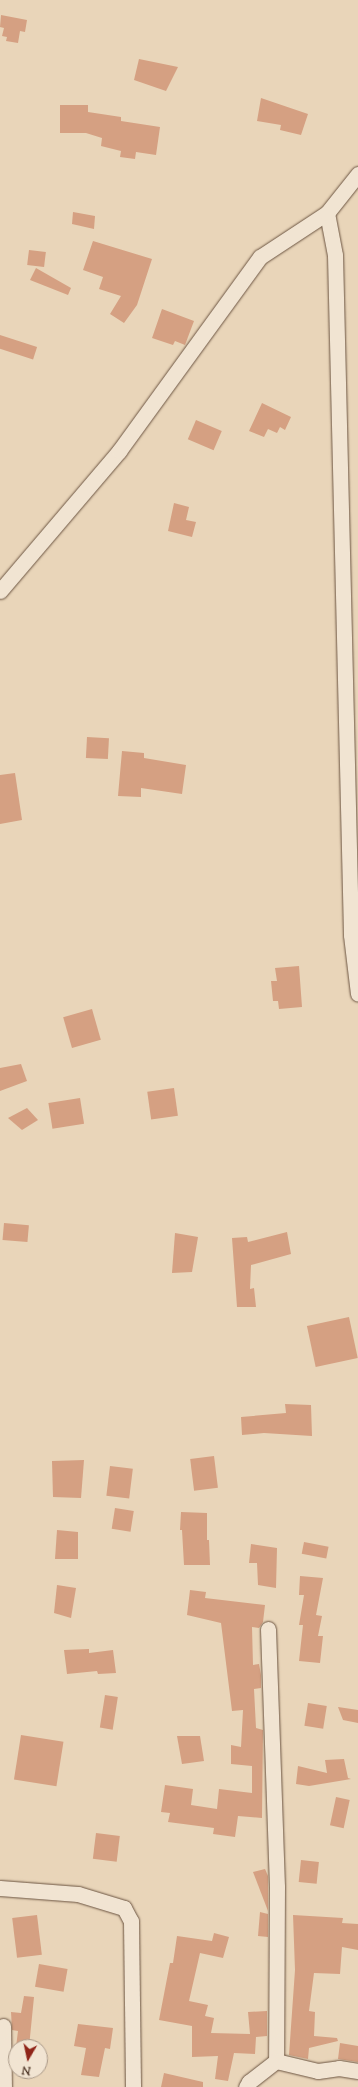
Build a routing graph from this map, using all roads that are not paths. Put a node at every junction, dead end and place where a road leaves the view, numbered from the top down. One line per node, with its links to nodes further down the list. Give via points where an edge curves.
1 (358, 174): 2 (street)
2 (327, 213): 3 (street, via 260,257 119,451); 4 (street, via 335,255 351,935)
3 (0, 591)
4 (358, 994)
5 (268, 1629): 8 (street, via 277,1887)
6 (0, 1888): 11 (street, via 78,1894 124,1908 131,1920)
7 (3, 2026): 10 (street)
8 (276, 2061): 9 (street, via 318,2071 339,2068); 12 (street)
9 (358, 2072)
10 (4, 2087)
11 (134, 2087)
12 (246, 2087)

